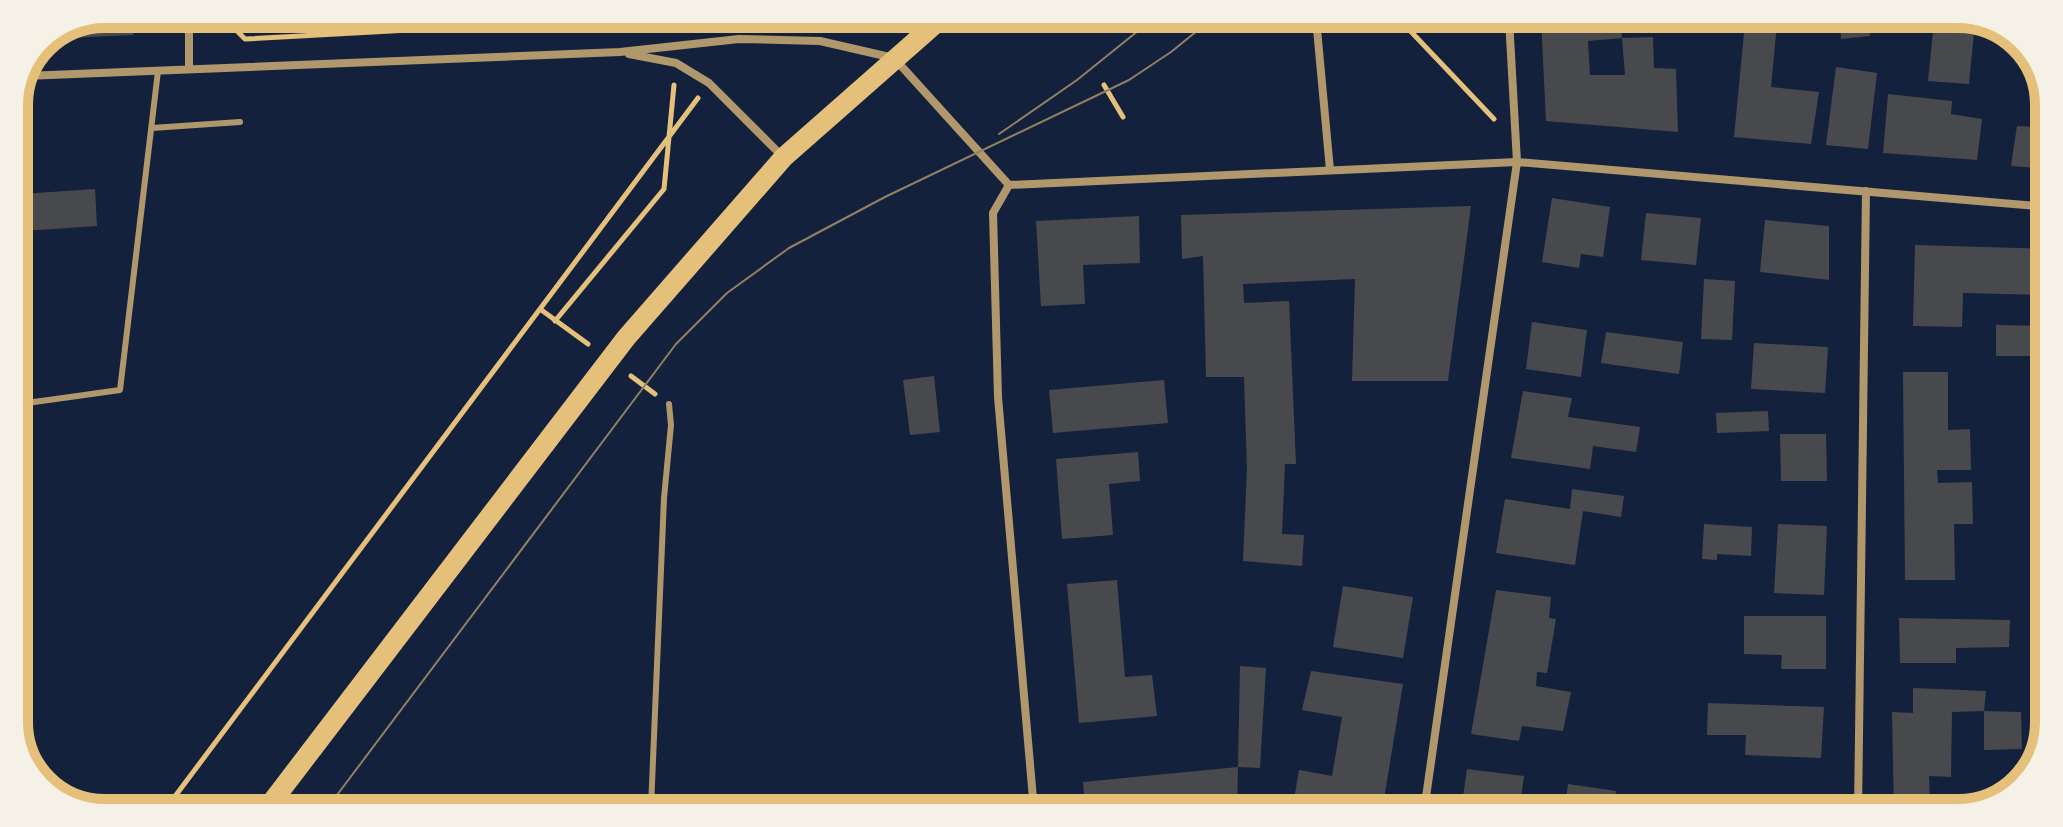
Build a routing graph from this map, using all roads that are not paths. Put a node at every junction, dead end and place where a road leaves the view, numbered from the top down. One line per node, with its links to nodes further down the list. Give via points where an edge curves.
1 (189, 28): 7 (street)
2 (930, 28): 6 (main road)
3 (1317, 28): 14 (street)
4 (1510, 28): 13 (street)
5 (620, 52): 6 (street, via 739,39 806,40); 7 (street); 12 (street, via 676,63 709,83)
6 (894, 58): 12 (main road); 15 (street)
7 (189, 69): 8 (street)
8 (158, 71): 9 (street); 11 (lane)
9 (34, 76)
10 (240, 122): 11 (lane)
11 (152, 128): 18 (lane, via 120,390)
12 (784, 157): 20 (main road, via 626,338)
13 (1517, 162): 14 (street); 16 (street); 23 (street)
14 (1330, 170): 15 (street)
15 (1009, 185): 22 (street, via 993,213 998,397)
16 (1866, 191): 17 (street); 24 (street)
17 (2035, 206)
18 (28, 403)
19 (669, 404): 21 (lane)
20 (274, 799)
21 (651, 799)
22 (1033, 799)
23 (1426, 799)
24 (1858, 799)

